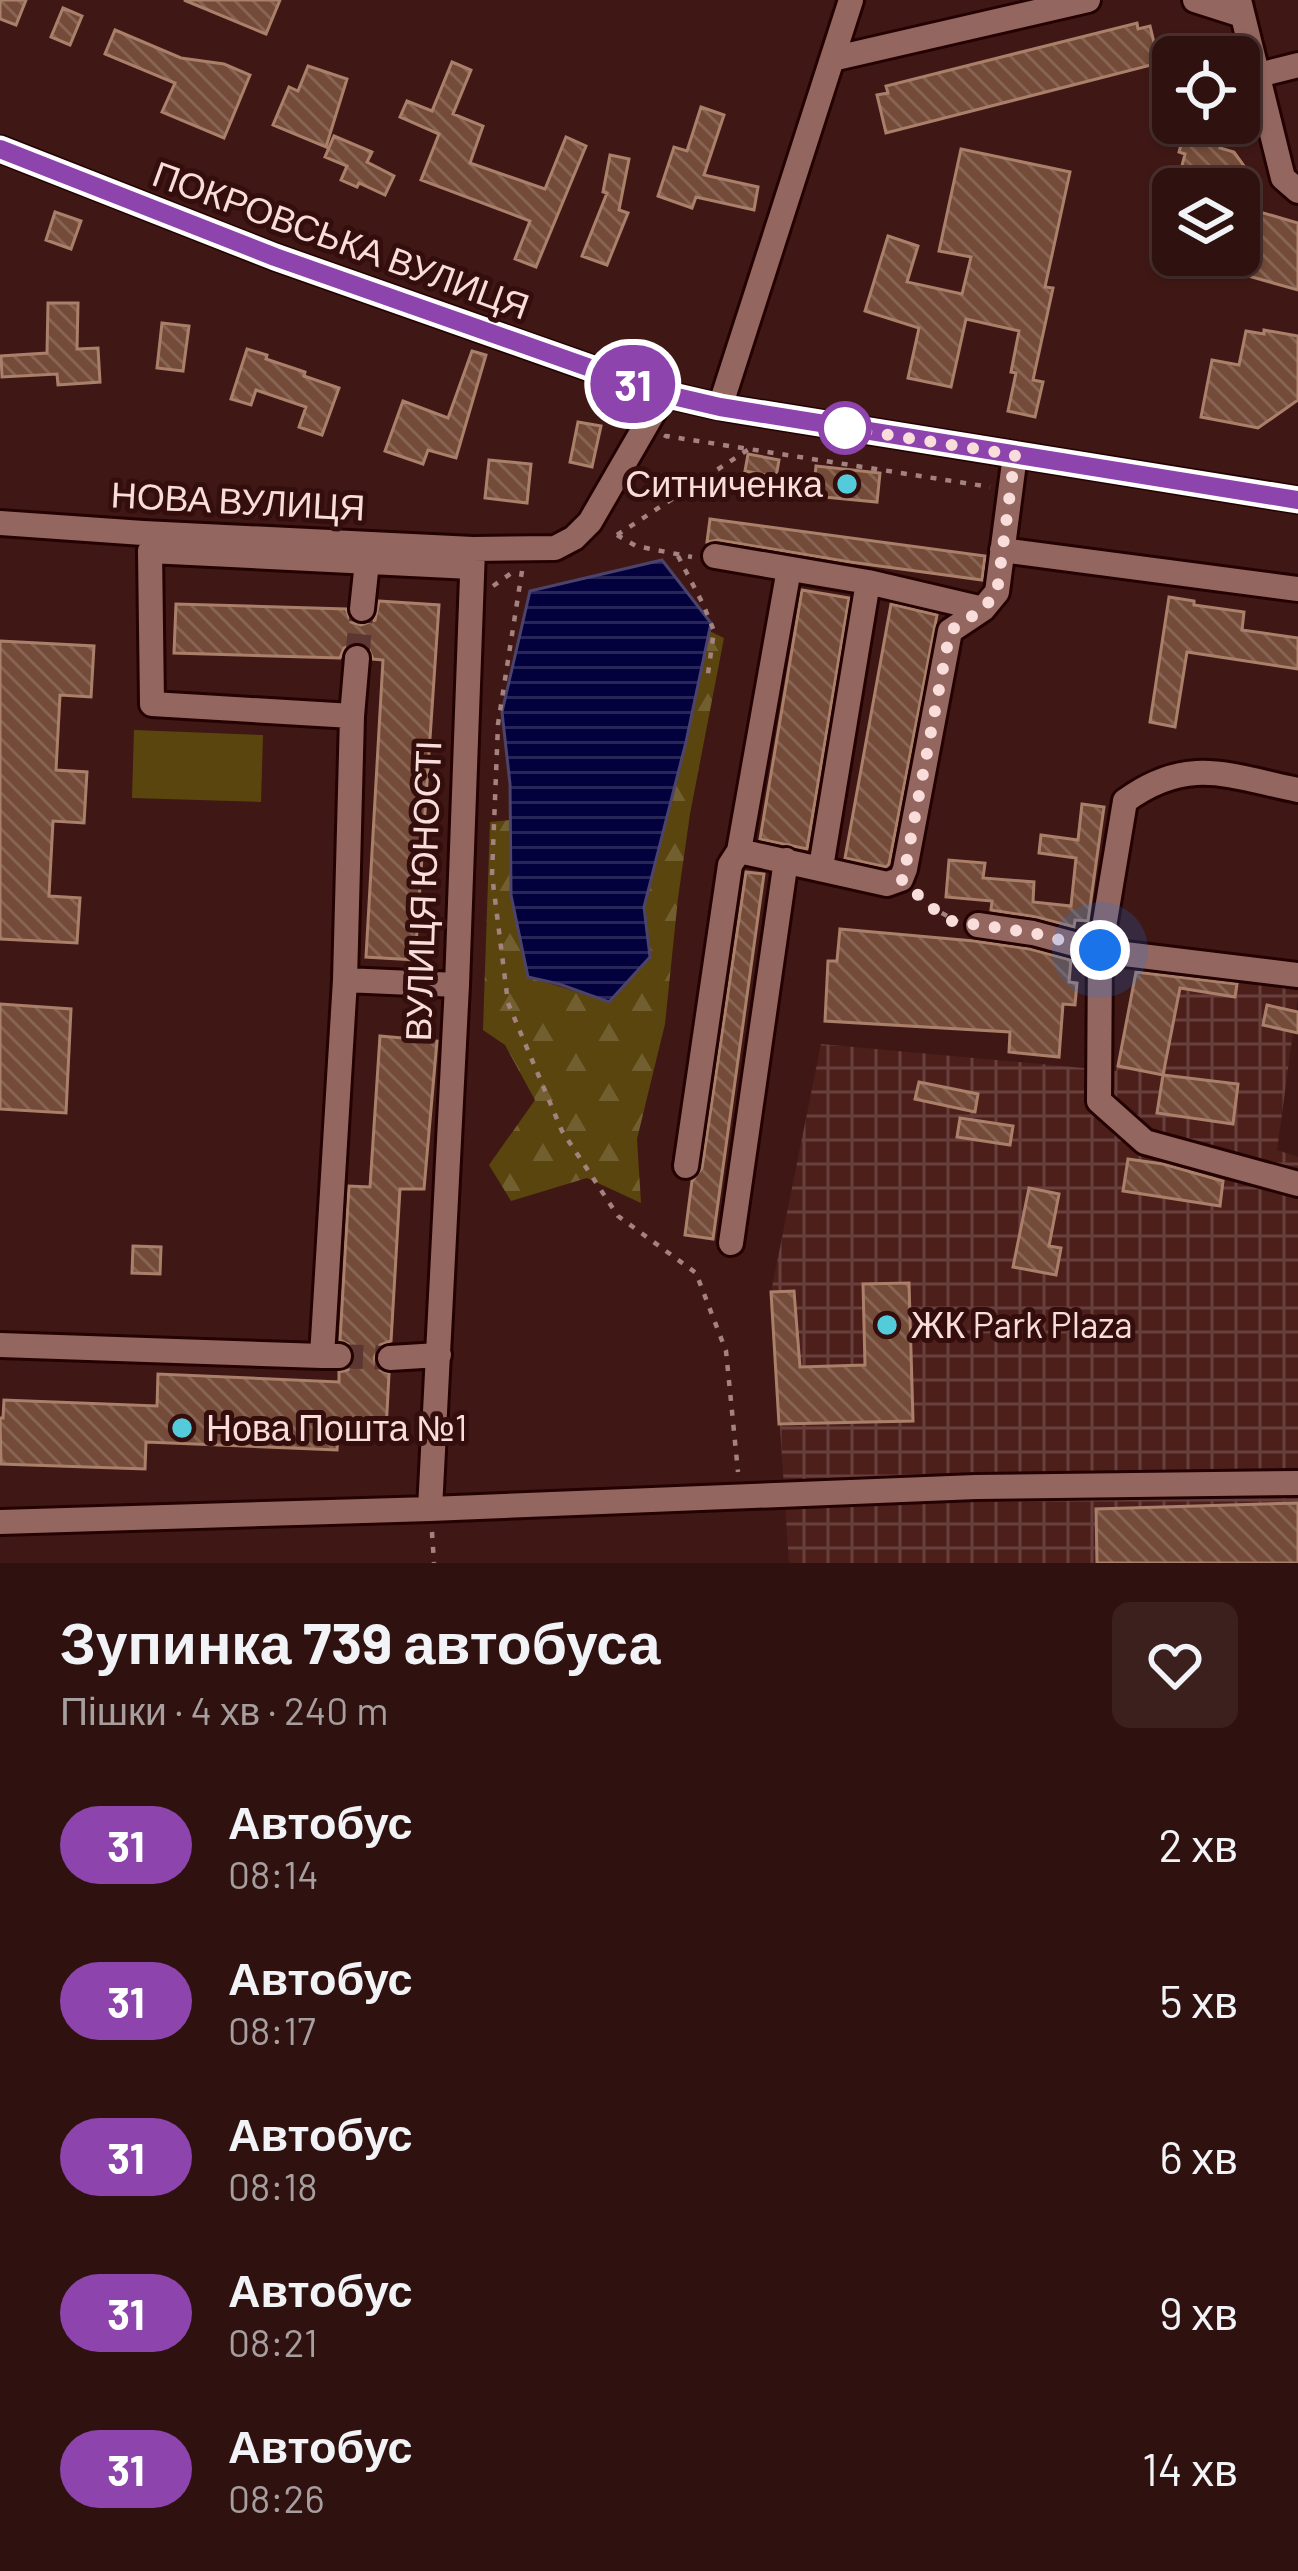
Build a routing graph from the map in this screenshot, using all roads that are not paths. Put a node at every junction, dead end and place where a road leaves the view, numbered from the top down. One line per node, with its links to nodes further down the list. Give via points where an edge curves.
1 (851, 0): 5 (street)
2 (1088, 0): 5 (street)
3 (1195, 0): 4 (street)
4 (1240, 8)
5 (832, 59): 12 (street)
6 (1298, 65): 7 (street)
7 (1260, 74)
8 (1260, 83): 10 (street, via 1283,178)
9 (0, 149): 11 (street, ПОКРОВСЬКА ВУЛИЦЯ, via 275,257)
10 (1298, 191)
11 (664, 394): 12 (street, ПОКРОВСЬКА ВУЛИЦЯ); 18 (street, via 574,538 555,548)
12 (720, 407): 13 (street, ПОКРОВСЬКА ВУЛИЦЯ)
13 (1015, 455): 14 (street, ПОКРОВСЬКА ВУЛИЦЯ); 16 (street)
14 (1298, 500)
15 (0, 523): 18 (street, НОВА ВУЛИЦЯ)
16 (1002, 550): 22 (street); 24 (street, via 997,592)
17 (705, 557): 20 (street)
18 (472, 558): 19 (street); 35 (street, ВУЛИЦЯ ЮНОСТІ)
19 (367, 562): 23 (street); 26 (street, via 149,551 152,704)
20 (789, 569): 21 (street); 28 (street)
21 (868, 582): 24 (street); 30 (street)
22 (1298, 589)
23 (362, 609)
24 (983, 609): 30 (street, via 950,631 901,879 887,884)
25 (357, 658): 26 (street)
26 (352, 716): 34 (street)
27 (1298, 790): 32 (street, via 1202,770 1125,801)
28 (740, 851): 29 (street); 36 (street, via 730,865)
29 (786, 860): 30 (street); 38 (street)
30 (821, 867)
31 (978, 925): 32 (street)
32 (1100, 950): 33 (street); 37 (street, via 1099,1101 1145,1142)
33 (1298, 975)
34 (345, 980): 35 (street); 39 (street, via 331,1356)
35 (457, 985): 40 (street, ВУЛИЦЯ ЮНОСТІ)
36 (686, 1166)
37 (1298, 1184)
38 (731, 1243)
39 (0, 1345)
40 (440, 1354): 41 (street); 43 (street, ВУЛИЦЯ ЮНОСТІ)
41 (390, 1358)
42 (1298, 1483): 43 (street)
43 (430, 1509): 44 (street)
44 (0, 1522)

